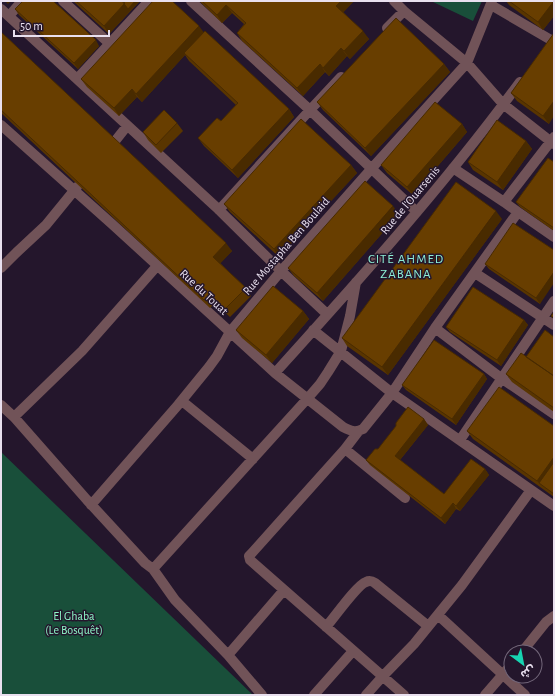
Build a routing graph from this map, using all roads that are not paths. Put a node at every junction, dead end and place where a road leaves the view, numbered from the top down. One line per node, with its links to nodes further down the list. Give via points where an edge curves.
1 (22, 1): 8 (street)
2 (63, 1): 11 (street)
3 (149, 1): 11 (street)
4 (191, 1): 17 (street)
5 (394, 1): 7 (street)
6 (491, 3): 10 (street); 12 (street, Rue Mostapha Ben Boulaid)
7 (404, 11): 9 (street); 12 (street)
8 (5, 12): 15 (street)
9 (383, 33)
10 (550, 40)
11 (110, 44): 15 (street)
12 (467, 63): 16 (street); 22 (street, Rue Mostapha Ben Boulaid)
13 (346, 71): 17 (street)
14 (525, 75): 16 (street, Rue de l'Ouarsenis)
15 (77, 79): 18 (street)
16 (504, 104): 20 (street); 23 (street, Rue de l'Ouarsenis)
17 (310, 110): 22 (street); 27 (street)
18 (127, 126): 21 (street); 27 (street)
19 (3, 130): 25 (street, Rue du Touat)
20 (553, 141): 26 (street)
21 (103, 155)
22 (372, 168): 28 (street); 33 (street, Rue Mostapha Ben Boulaid)
23 (453, 168): 26 (street); 28 (street, Rue de l'Ouarsenis)
24 (84, 179): 25 (street)
25 (74, 191): 31 (street, Rue du Touat); 32 (street, via 46,225)
26 (504, 202): 29 (street)
27 (219, 210): 33 (street)
28 (417, 212): 35 (street, Rue de l'Ouarsenis)
29 (518, 212): 30 (street); 34 (street)
30 (554, 237)
31 (157, 266): 42 (street, Rue du Touat); 51 (street, via 82,352)
32 (1, 268)
33 (281, 271): 37 (street); 42 (street, Rue Mostapha Ben Boulaid)
34 (475, 273): 38 (street); 40 (street)
35 (356, 282): 37 (street, Rue de l'Ouarsenis); 43 (street)
36 (554, 302): 38 (street)
37 (327, 314): 41 (street, Rue de l'Ouarsenis)
38 (543, 318): 39 (street); 45 (street)
39 (554, 325)
40 (435, 328): 45 (street); 46 (street)
41 (314, 330): 43 (street); 44 (street, Rue de l'Ouarsenis)
42 (230, 332): 44 (street, Rue du Touat); 48 (street, Rue Mostapha Ben Boulaid, via 213,362)
43 (341, 351): 46 (street); 47 (street, via 320,384)
44 (275, 372): 47 (street, Rue du Touat)
45 (501, 378): 50 (street); 53 (street)
46 (392, 393): 52 (street, via 363,430); 53 (street)
47 (307, 398): 52 (street, Rue du Touat, via 343,427); 55 (street)
48 (182, 401): 55 (street); 58 (street, Rue Mostapha Ben Boulaid)
49 (1, 405): 51 (street)
50 (554, 414)
51 (14, 417): 58 (street)
52 (358, 432): 54 (street)
53 (460, 440): 56 (street)
54 (344, 449): 57 (street); 61 (street, via 250,554 250,560)
55 (253, 459): 60 (street)
56 (531, 490): 59 (street); 62 (street)
57 (405, 498)
58 (91, 504): 60 (street)
59 (554, 506)
60 (153, 569): 68 (street, via 175,600)
61 (284, 590): 65 (street); 68 (street)
62 (438, 615): 64 (street); 69 (street)
63 (554, 616): 66 (street)
64 (428, 626): 65 (street, via 371,581 365,582 356,590); 70 (street)
65 (326, 627): 67 (street)
66 (528, 644)
67 (353, 651): 70 (street); 73 (street)
68 (228, 655): 72 (street)
69 (503, 675): 76 (street)
70 (383, 676): 74 (street); 75 (street)
71 (513, 684): 77 (street)
72 (262, 695)
73 (314, 695)
74 (366, 695)
75 (404, 695)
76 (485, 695)
77 (525, 695)

